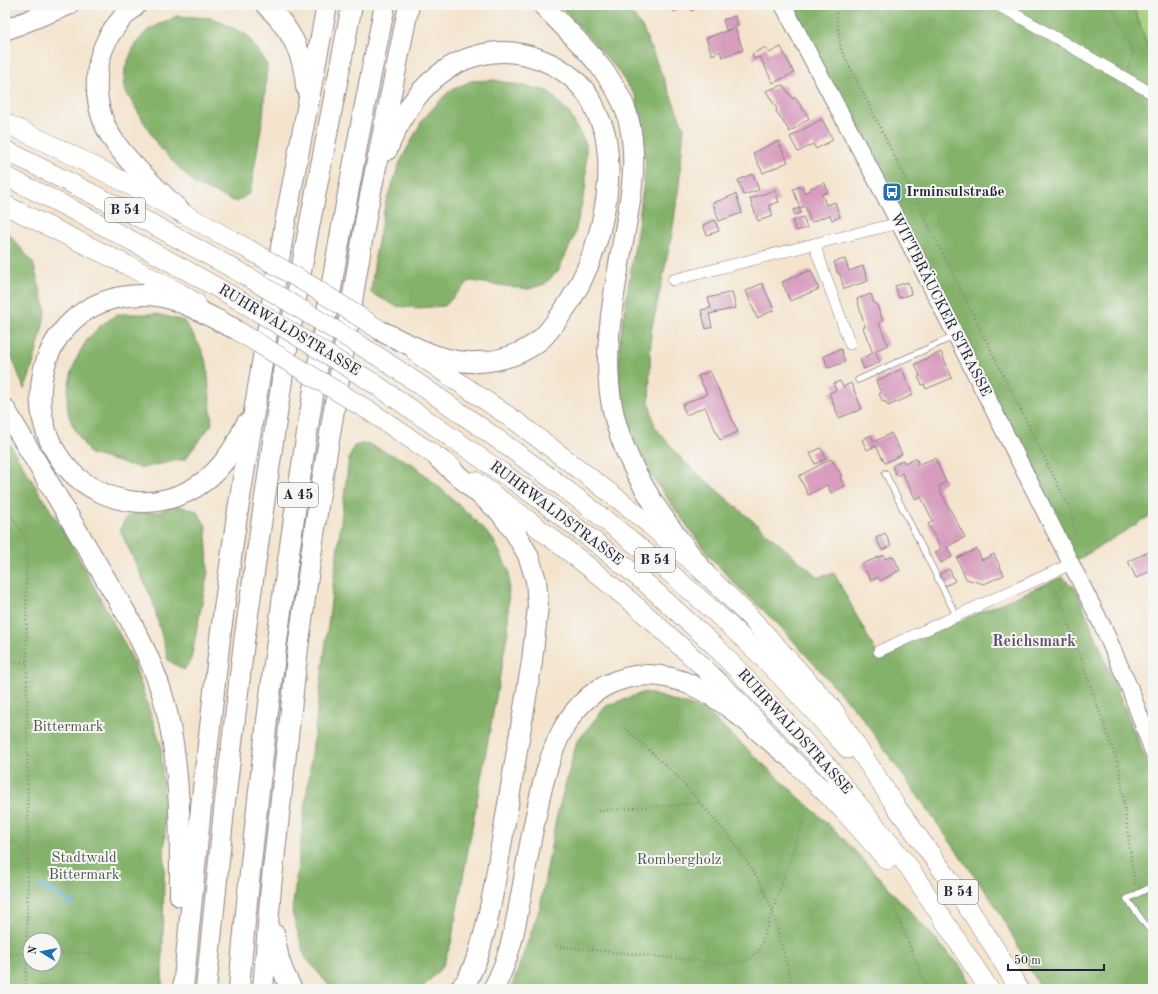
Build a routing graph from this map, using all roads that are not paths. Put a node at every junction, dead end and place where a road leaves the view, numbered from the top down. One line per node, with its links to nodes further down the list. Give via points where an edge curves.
1 (68, 5): 11 (highway)
2 (136, 5): 19 (highway, via 114,28 106,45 99,62 97,97 106,128 115,143)
3 (266, 5): 14 (highway, via 288,31 303,61 306,91)
4 (327, 5): 14 (highway)
5 (352, 5): 44 (highway, A 45, via 306,238 276,419 244,642)
6 (385, 5): 45 (highway, A 45, via 338,242 305,445 275,654)
7 (409, 5): 18 (highway)
8 (543, 5): 33 (highway, via 602,70 617,92 626,112 633,137 634,168 610,321 608,352 612,406 624,445 641,481 658,510)
9 (783, 5): 20 (main road, WITTBRÄUCKER STRASSE)
10 (997, 5): 12 (street)
11 (5, 30)
12 (1153, 94)
13 (5, 123): 19 (highway)
14 (303, 130): 28 (highway)
15 (5, 150): 38 (highway, B 54, bridge, via 150,223 243,274 379,357 548,475 660,564 731,628 809,706)
16 (5, 176): 41 (highway, RUHRWALDSTRASSE / B 54, bridge, via 76,210 239,300 375,384 538,498 599,545 716,647 830,769 908,866)
17 (5, 205): 23 (highway, via 180,293)
18 (367, 211): 24 (highway, via 388,147 412,102 428,83 448,67 467,58 486,53 507,52 530,56 554,65 575,80 592,102 605,133 608,164 606,200 598,236 570,303 540,340 501,360 456,361 413,347); 40 (highway, via 318,506 298,648)
19 (181, 212): 24 (highway, bridge, via 313,288)
20 (899, 223): 21 (street); 25 (main road, WITTBRÄUCKER STRASSE)
21 (814, 244): 22 (street); 26 (street)
22 (673, 280)
23 (233, 328): 28 (highway, via 176,301 158,296 125,296 95,305 81,314 61,334 43,370 40,406 49,440 62,461 78,478 105,494 122,500 140,502 158,502 174,498 200,485 216,472 229,456 245,425); 30 (highway, bridge, via 370,412)
24 (383, 332): 33 (highway, via 450,375 554,450 649,524)
25 (956, 336): 27 (lane); 32 (main road, WITTBRÄUCKER STRASSE)
26 (850, 344)
27 (858, 380)
28 (258, 385): 43 (highway, via 220,638)
29 (5, 409): 43 (highway, via 130,620 146,650 158,682 168,715 177,774)
30 (439, 459): 37 (highway, via 489,490 636,606 739,702); 48 (highway, via 500,512 516,534 528,555 536,580 538,606 532,661 494,888 478,956)
31 (885, 473): 34 (lane)
32 (1071, 564): 34 (street); 36 (main road, WITTBRÄUCKER STRASSE, via 1124,675)
33 (704, 572): 38 (highway, via 749,616 832,708)
34 (957, 616): 35 (street)
35 (879, 651)
36 (1153, 752)
37 (787, 755): 41 (highway, via 843,810); 49 (highway, via 727,706 685,681 648,675 629,678 594,692 578,706 567,721 552,752 532,832 514,931 503,968)
38 (896, 805): 51 (highway, B 54, via 948,878)
39 (1153, 886): 42 (lane, via 1127,899)
40 (271, 887): 46 (highway); 47 (highway, via 277,955 283,974)
41 (937, 912): 50 (highway, RUHRWALDSTRASSE / B 54)
42 (1153, 935)
43 (183, 982)
44 (206, 989)
45 (239, 989)
46 (263, 989)
47 (292, 989)
48 (460, 989)
49 (493, 989)
50 (989, 989)
51 (1019, 989)

